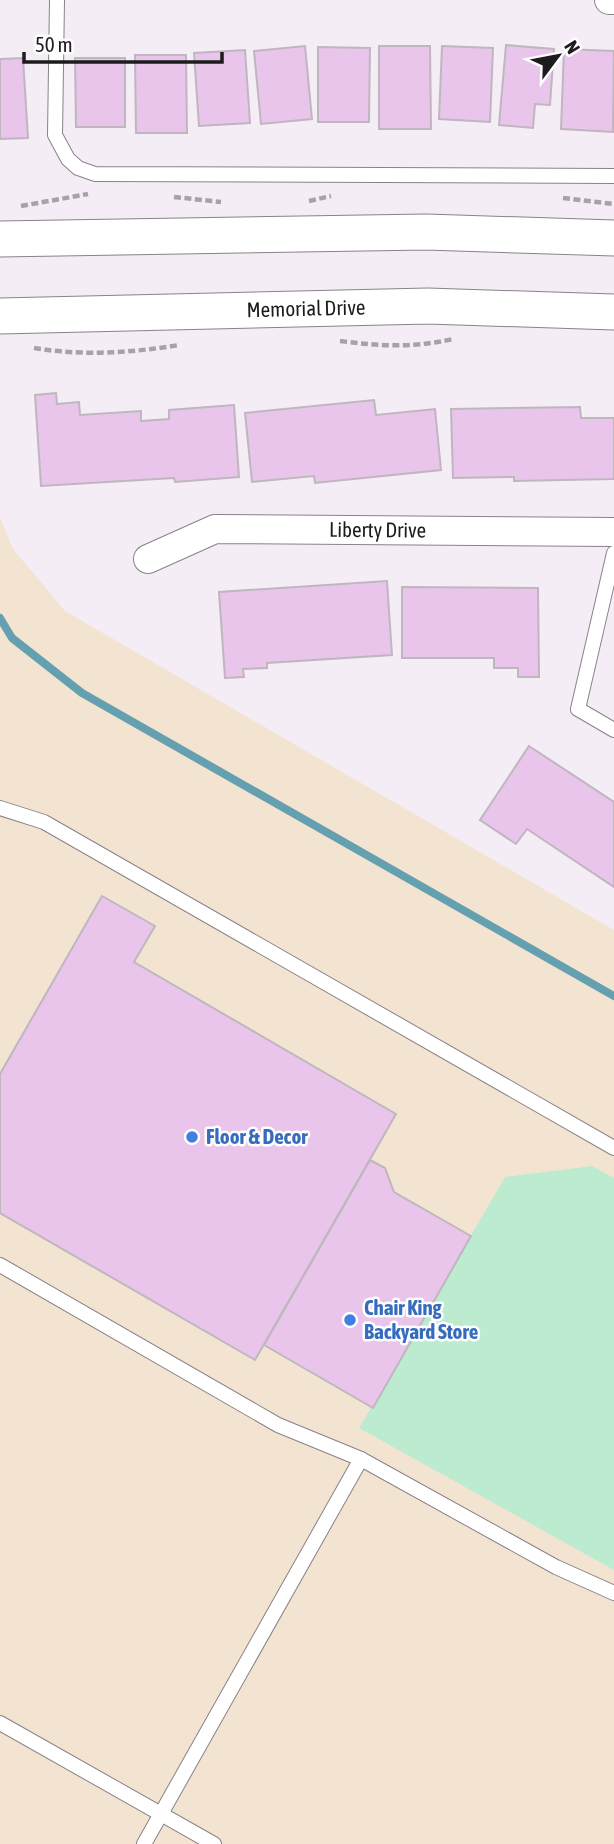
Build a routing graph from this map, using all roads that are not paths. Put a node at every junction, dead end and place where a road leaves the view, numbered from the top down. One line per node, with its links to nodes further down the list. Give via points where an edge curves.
1 (57, 0): 2 (lane, via 55,135 68,159 95,174)
2 (614, 176)
3 (614, 238): 4 (street, via 426,232)
4 (0, 239)
5 (614, 312): 6 (street, Memorial Drive, via 428,306)
6 (0, 316)
7 (614, 532): 9 (street, Liberty Drive, via 215,529)
8 (614, 554): 10 (lane, via 578,709)
9 (148, 559)
10 (614, 730)
11 (0, 808): 12 (lane, via 44,822)
12 (614, 1148)
13 (0, 1265): 14 (lane, via 278,1425)
14 (361, 1459): 15 (lane, via 556,1567); 17 (lane)
15 (614, 1592)
16 (0, 1724): 17 (lane)
17 (161, 1814): 18 (lane); 19 (lane)
18 (144, 1844)
19 (214, 1844)

